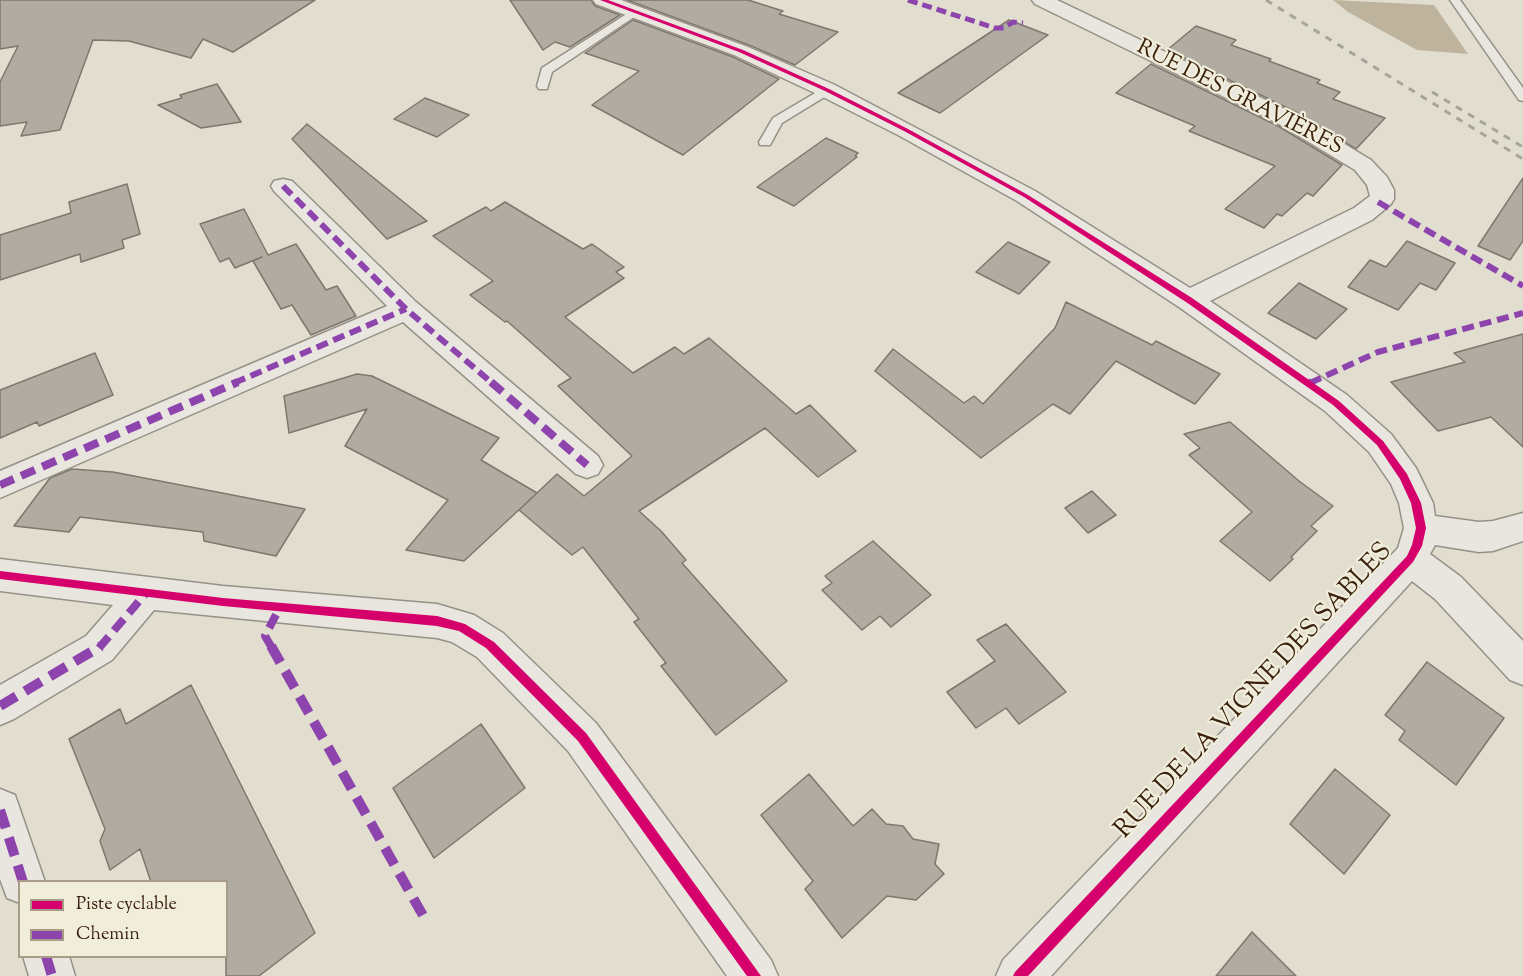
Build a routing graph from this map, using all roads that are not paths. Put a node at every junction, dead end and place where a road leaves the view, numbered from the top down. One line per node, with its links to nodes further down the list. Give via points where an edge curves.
1 (603, 0): 4 (street, RUE DE LA VIGNE DES SABLES)
2 (1042, 0): 10 (street, RUE DES GRAVIÈRES, via 1287,119 1363,165 1382,190 1382,199 1363,214)
3 (1455, 0): 7 (lane)
4 (636, 11): 5 (lane, via 546,70); 6 (street, RUE DE LA VIGNE DES SABLES, via 741,51)
5 (543, 86)
6 (827, 90): 8 (lane, via 777,121); 10 (street, RUE DE LA VIGNE DES SABLES, via 1026,196)
7 (1523, 96)
8 (765, 142)
9 (283, 186): 11 (street)
10 (1189, 300): 15 (street, RUE DE LA VIGNE DES SABLES, via 1336,402 1380,443 1404,477 1416,503)
11 (406, 309): 12 (street); 13 (street)
12 (587, 465)
13 (0, 485)
14 (1523, 527): 15 (street, via 1494,536)
15 (1415, 543): 18 (street, via 1448,588); 25 (street, RUE DE LA VIGNE DES SABLES)
16 (0, 575): 17 (street)
17 (146, 593): 19 (street, via 99,648); 24 (street, via 437,621 461,627 490,645 582,737)
18 (1523, 667)
19 (0, 706)
20 (0, 810): 21 (street)
21 (22, 880)
22 (46, 958): 23 (street)
23 (52, 976)
24 (755, 976)
25 (1019, 976)

